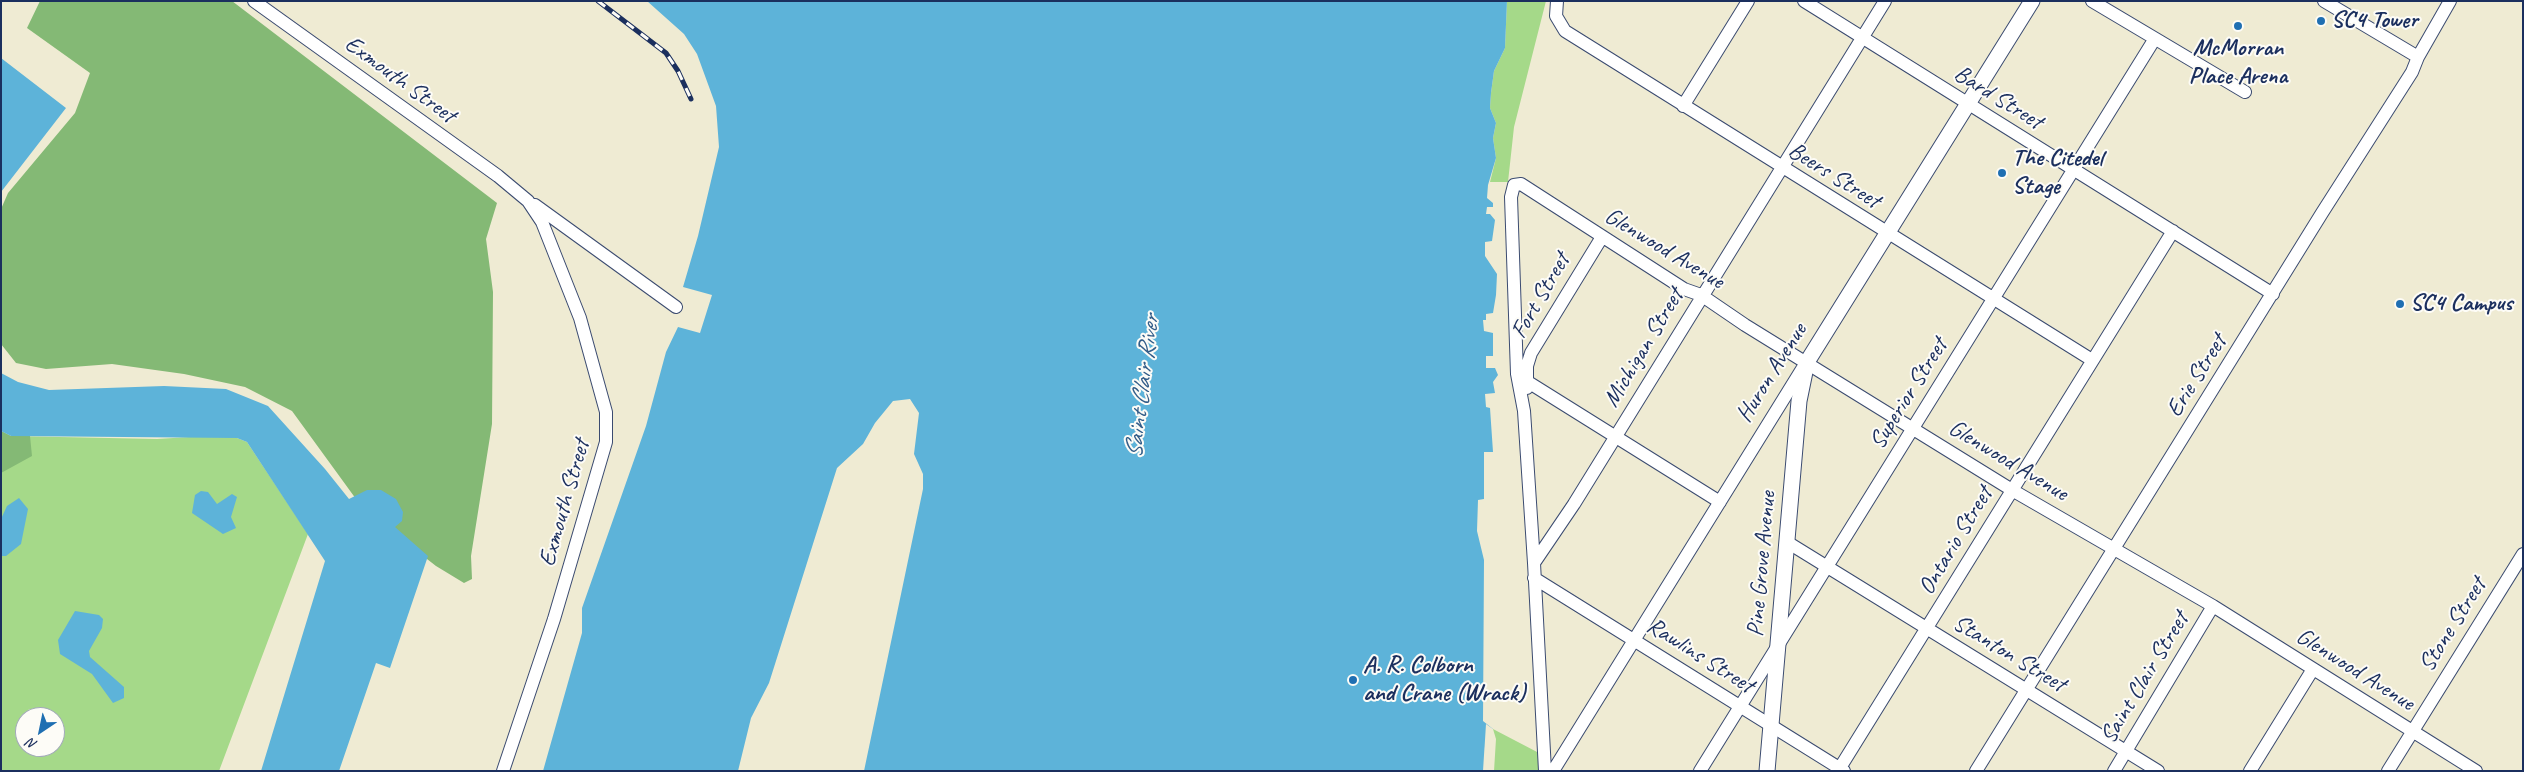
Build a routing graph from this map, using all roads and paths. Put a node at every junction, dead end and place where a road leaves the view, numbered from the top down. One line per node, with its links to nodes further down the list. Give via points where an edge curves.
1 (254, 1): 18 (street, Exmouth Street)
2 (1557, 1): 15 (street, Beers Street, via 1555,11 1565,31)
3 (1748, 1): 15 (street)
4 (1804, 1): 10 (street, Bard Street)
5 (1885, 1): 10 (street, Michigan Street)
6 (2032, 1): 14 (main road, Huron Avenue)
7 (2092, 1): 11 (street)
8 (2324, 1): 12 (street)
9 (2450, 1): 12 (street, Erie Street)
10 (1862, 38): 14 (street, Bard Street); 16 (street, Michigan Street)
11 (2154, 40): 13 (street); 17 (street, Superior Street)
12 (2418, 56): 22 (street, Erie Street, via 2412,72)
13 (2245, 92)
14 (1968, 105): 17 (street, Bard Street); 20 (main road, Huron Avenue)
15 (1683, 106): 16 (street, Beers Street)
16 (1782, 168): 20 (street, Beers Street); 23 (street, Michigan Street)
17 (2074, 170): 19 (street, Bard Street); 24 (street, Superior Street)
18 (521, 195): 25 (street, Exmouth Street); 51 (street, Exmouth Street, via 542,222 580,318 604,402 607,432 604,453 558,605)
19 (2173, 231): 22 (street, Bard Street); 26 (street, Ontario Street)
20 (1888, 234): 24 (street, Beers Street); 27 (main road, Huron Avenue)
21 (1602, 237): 23 (street, Glenwood Avenue, via 1684,289); 28 (street, Fort Street, via 1532,353 1527,366); 29 (street, Glenwood Avenue, via 1521,184 1514,185 1511,197 1517,374)
22 (2273, 294): 35 (street, Erie Street)
23 (1701, 295): 27 (street, Glenwood Avenue); 31 (street, Michigan Street)
24 (1993, 299): 26 (street, Beers Street); 30 (street, Superior Street)
25 (676, 307)
26 (2092, 360): 32 (street, Ontario Street)
27 (1807, 362): 30 (street, Glenwood Avenue); 33 (street, Huron Avenue); 34 (main road, Pine Grove Avenue, via 1799,401)
28 (1528, 382): 29 (street, Fort Street); 31 (street)
29 (1524, 410): 37 (street)
30 (1912, 428): 32 (street, Glenwood Avenue); 38 (street, Superior Street)
31 (1615, 437): 33 (street); 37 (street, Michigan Street)
32 (2012, 490): 35 (street, Glenwood Avenue); 41 (street, Ontario Street)
33 (1720, 502): 42 (street, Huron Avenue)
34 (1787, 542): 38 (street, Stanton Street); 43 (main road, Pine Grove Avenue)
35 (2114, 549): 40 (street, Glenwood Avenue); 45 (street, Erie Street)
36 (2523, 554): 48 (street, Stone Street)
37 (1534, 564): 39 (street)
38 (1826, 566): 41 (street, Stanton Street); 43 (street, Superior Street)
39 (1534, 578): 42 (street, Rawlins Street); 52 (street)
40 (2213, 606): 44 (street, Glenwood Avenue); 49 (street, Saint Clair Street)
41 (1926, 629): 45 (street, Stanton Street); 50 (street, Ontario Street)
42 (1634, 640): 46 (street, Rawlins Street); 53 (street, Huron Avenue)
43 (1779, 642): 46 (street, Superior Street); 47 (main road, Pine Grove Avenue)
44 (2313, 669): 48 (street, Glenwood Avenue); 59 (street)
45 (2026, 689): 49 (street, Stanton Street); 56 (street, Erie Street)
46 (1739, 706): 47 (street, Rawlins Street); 54 (street, Superior Street)
47 (1772, 726): 50 (street, Rawlins Street); 55 (main road, Pine Grove Avenue)
48 (2413, 732): 60 (street, Stone Street); 61 (street, Glenwood Avenue)
49 (2125, 750): 57 (street, Saint Clair Street); 58 (street, Stanton Street)
50 (1841, 770)
51 (504, 771)
52 (1545, 771)
53 (1553, 771)
54 (1700, 771)
55 (1768, 771)
56 (1976, 771)
57 (2114, 771)
58 (2158, 771)
59 (2250, 771)
60 (2388, 771)
61 (2476, 771)

